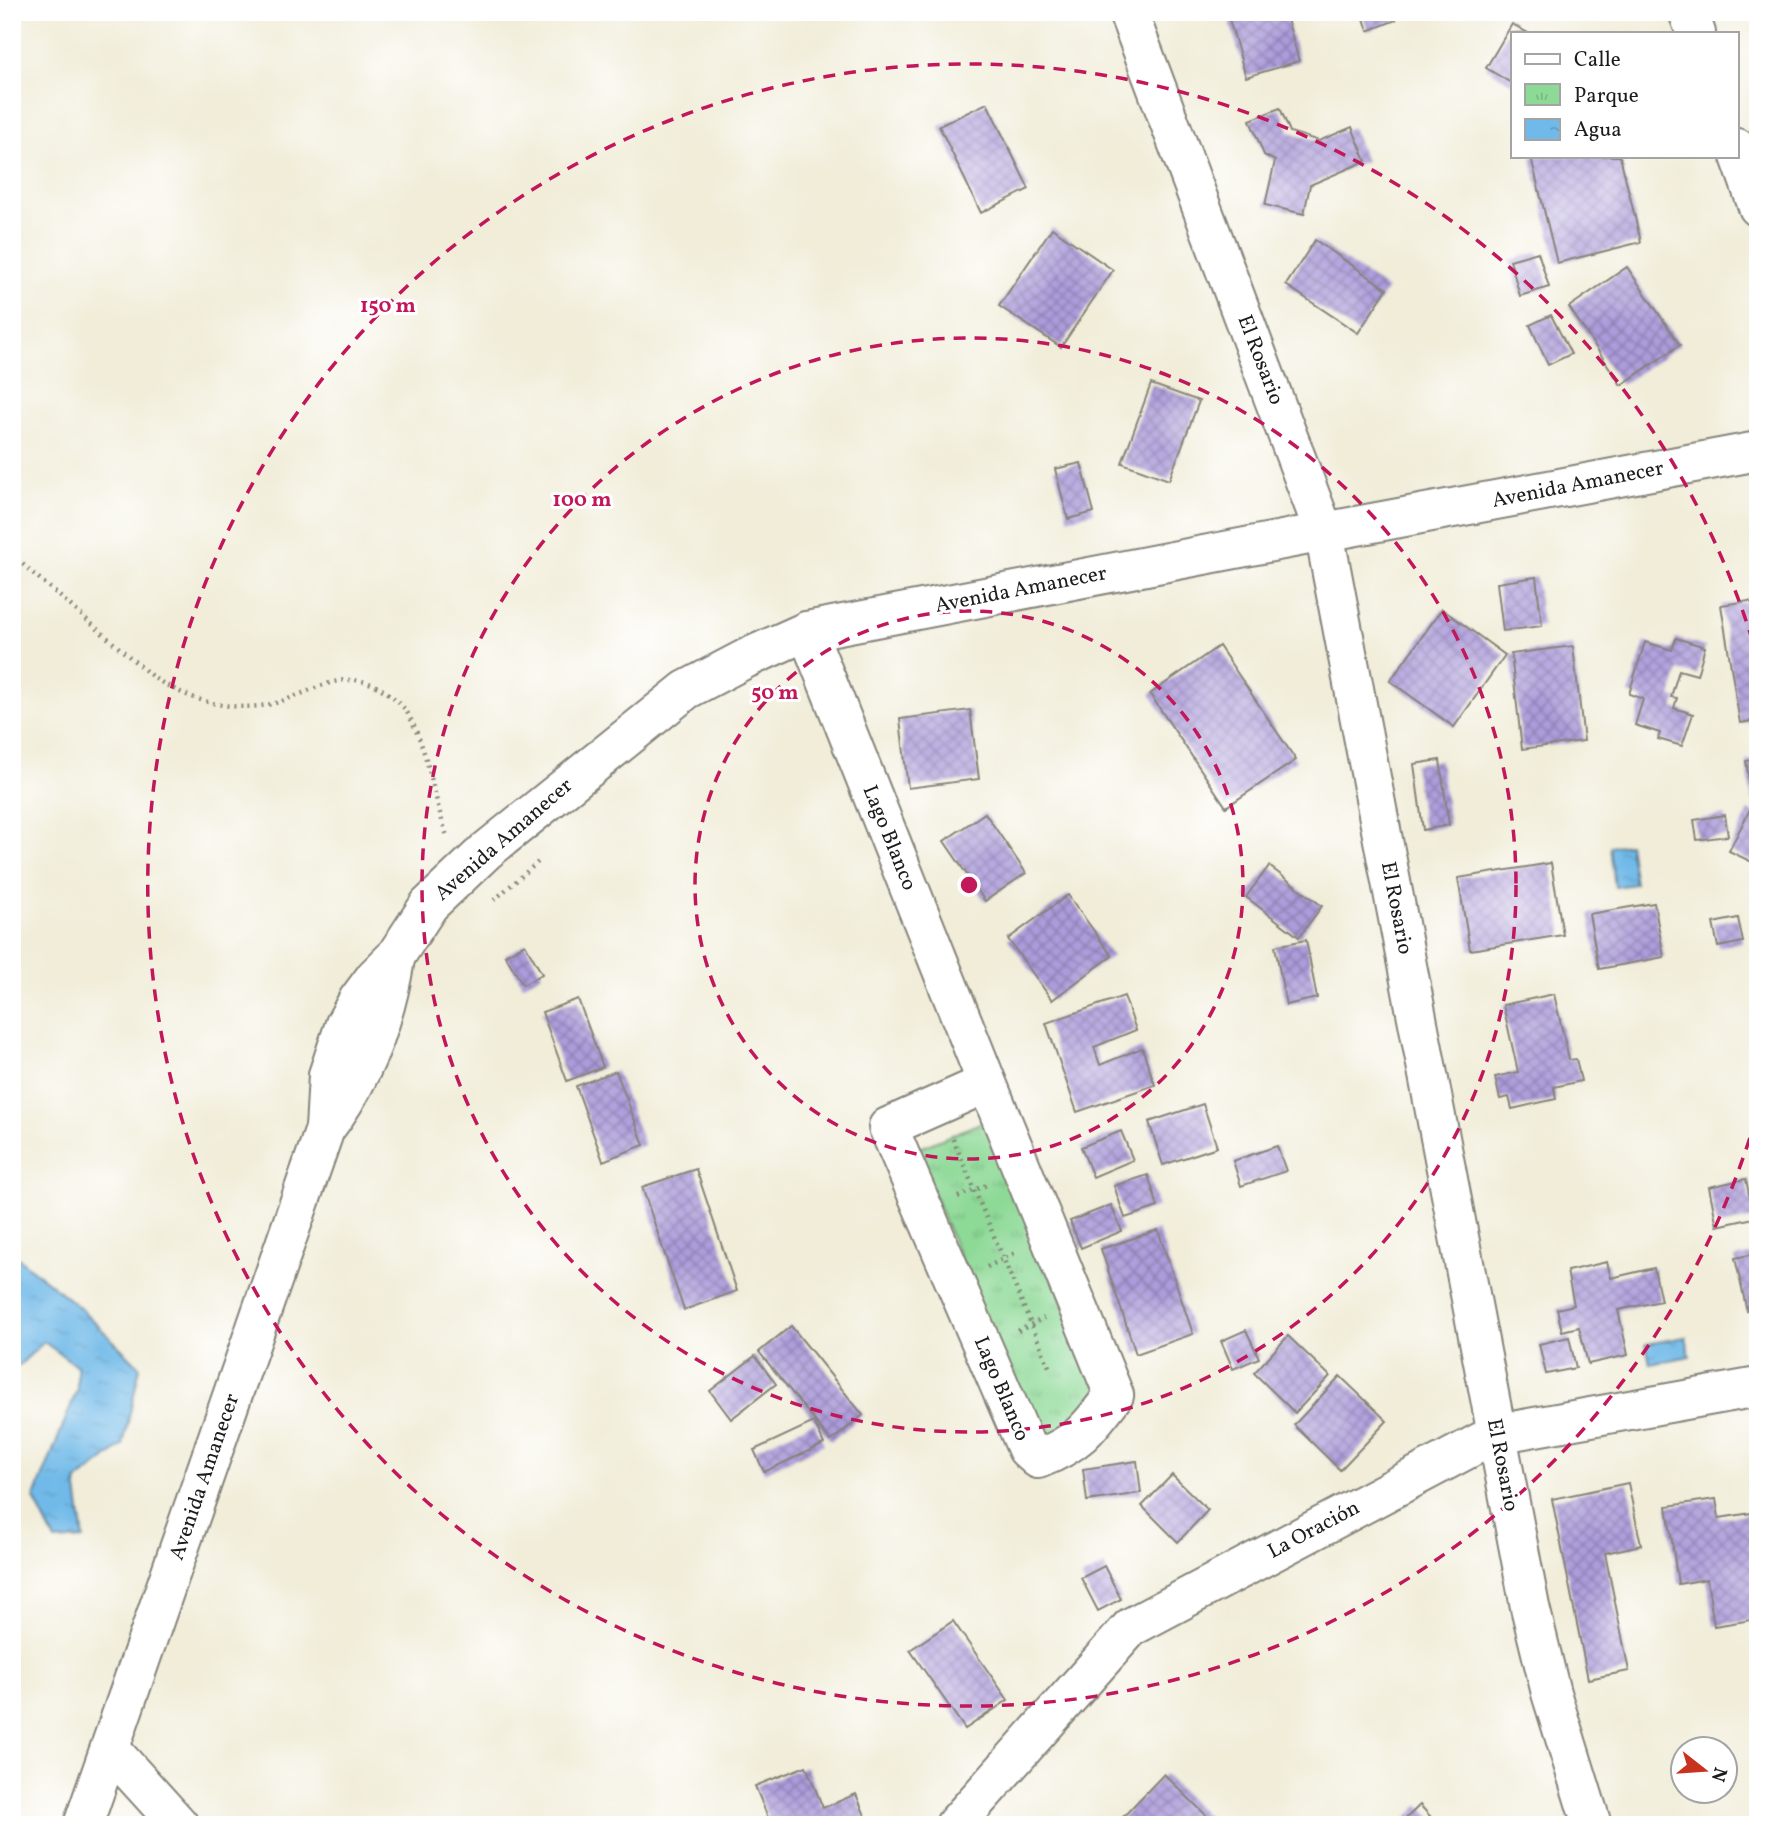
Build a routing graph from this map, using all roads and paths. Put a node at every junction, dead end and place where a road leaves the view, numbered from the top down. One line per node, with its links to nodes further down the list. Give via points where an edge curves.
1 (1128, 12): 7 (street, El Rosario)
2 (1688, 12): 3 (street)
3 (1696, 32)
4 (1738, 151): 5 (street)
5 (1758, 207)
6 (1758, 451): 7 (street, Avenida Amanecer)
7 (1324, 531): 9 (street, Avenida Amanecer); 26 (street, El Rosario)
8 (12, 555): 11 (path, via 154,678 178,693 232,707 289,699 331,681 348,679 380,687 408,713 450,845)
9 (807, 631): 11 (street, Avenida Amanecer, via 686,690); 13 (street, Lago Blanco)
10 (539, 861): 12 (path)
11 (464, 872): 27 (street, Avenida Amanecer, via 429,905 395,957 375,1042 325,1129)
12 (488, 905)
13 (987, 1083): 14 (street, Lago Blanco); 15 (street, Lago Blanco)
14 (939, 1106): 16 (path); 17 (street, Lago Blanco, via 888,1127)
15 (1022, 1171): 16 (path); 18 (street, Lago Blanco)
16 (975, 1190): 17 (path); 19 (path)
17 (924, 1211): 20 (street, Lago Blanco)
18 (1050, 1237): 19 (path); 21 (street, Lago Blanco)
19 (1004, 1259): 20 (path); 22 (path)
20 (955, 1283): 23 (street, Lago Blanco)
21 (1077, 1303): 22 (path); 23 (street, Lago Blanco, via 1114,1395 1086,1432 1055,1453 1038,1459 1027,1449)
22 (1031, 1325): 23 (path); 24 (path)
23 (983, 1348)
24 (1050, 1369)
25 (1758, 1387): 26 (street, La Oración)
26 (1496, 1434): 30 (street, La Oración, via 1131,1627); 31 (street, El Rosario, via 1550,1693)
27 (111, 1750): 28 (street, Avenida Amanecer); 29 (street)
28 (83, 1825)
29 (178, 1825)
30 (955, 1825)
31 (1592, 1825)

